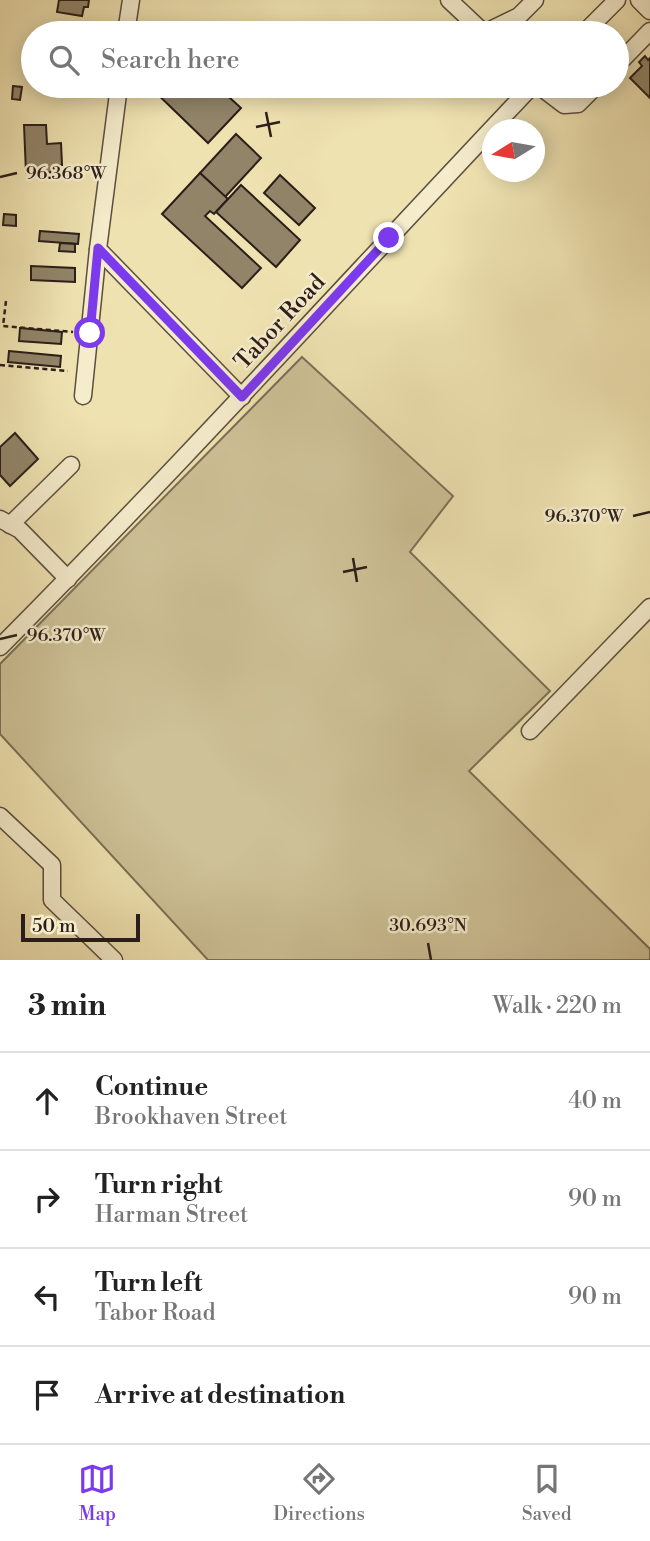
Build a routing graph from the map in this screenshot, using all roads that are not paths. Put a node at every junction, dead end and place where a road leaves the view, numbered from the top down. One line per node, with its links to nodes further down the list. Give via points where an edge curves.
1 (131, 0): 8 (street)
2 (449, 0): 9 (street)
3 (535, 0): 7 (street)
4 (617, 0): 12 (street)
5 (639, 0): 6 (street)
6 (650, 11)
7 (519, 16): 10 (street); 11 (street)
8 (128, 21)
9 (471, 21)
10 (509, 21)
11 (517, 21)
12 (596, 21)
13 (650, 31): 14 (street)
14 (629, 53)
15 (117, 98): 19 (street)
16 (521, 98): 21 (street, Tabor Road)
17 (555, 98): 18 (street, via 564,105 578,104)
18 (584, 98)
19 (98, 248): 20 (street); 21 (street)
20 (83, 396)
21 (242, 397): 24 (street, Tabor Road)
22 (71, 465): 23 (street)
23 (5, 522): 24 (street, via 20,530)
24 (68, 579): 26 (street, Tabor Road)
25 (650, 607): 27 (street)
26 (0, 647)
27 (530, 731)
28 (0, 816): 29 (street, via 52,865 52,900)
29 (114, 960)

